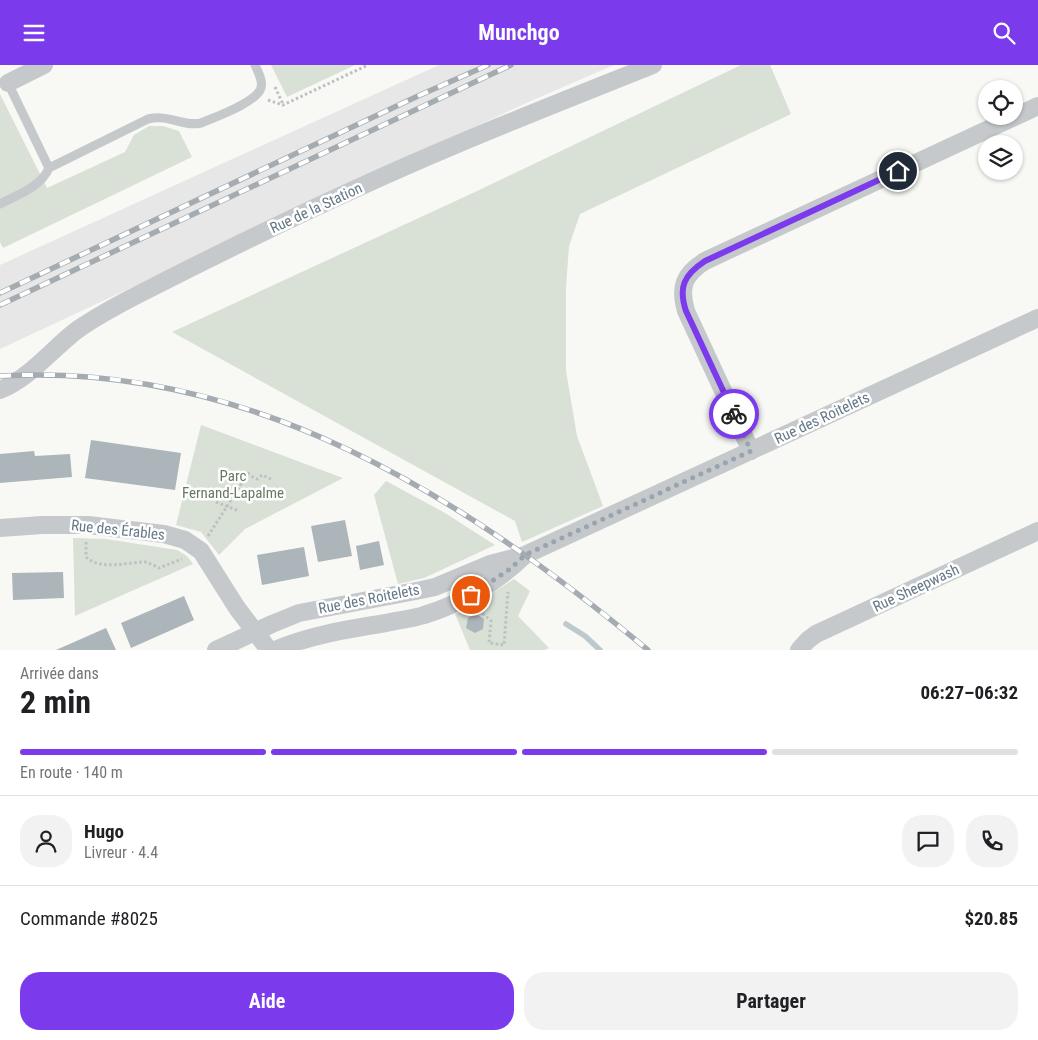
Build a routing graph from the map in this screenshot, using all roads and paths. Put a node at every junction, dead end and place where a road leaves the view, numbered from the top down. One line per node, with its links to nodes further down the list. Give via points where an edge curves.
1 (44, 65): 5 (street)
2 (255, 65): 8 (lane, via 262,82 250,101 193,125 158,117 148,119)
3 (368, 65): 6 (path)
4 (652, 65): 11 (street, Rue de la Station, via 460,143 303,213 184,271 92,320 24,376)
5 (8, 83): 8 (lane)
6 (283, 105)
7 (1038, 106): 12 (street, via 705,261 688,275 682,293 686,311)
8 (49, 168): 9 (lane, via 45,177)
9 (0, 204)
10 (1038, 318): 12 (street, Rue des Roitelets)
11 (0, 390)
12 (751, 451): 21 (street, Rue des Roitelets)
13 (271, 479): 15 (path, via 262,475 257,479 248,473)
14 (216, 502): 15 (path)
15 (227, 506): 16 (path); 19 (path)
16 (239, 511)
17 (0, 528): 25 (street, Rue des Érables, via 88,525 164,534 184,540 201,551)
18 (1038, 531): 29 (street, Rue Sheepwash, via 816,634)
19 (207, 537)
20 (87, 538): 22 (path, via 86,557 100,565 147,562 160,568)
21 (525, 555): 25 (street, Rue des Roitelets, via 490,564 435,587 299,613); 28 (street, Rue des Roitelets, via 492,582 435,611 313,636)
22 (187, 556)
23 (508, 591): 24 (path, via 504,645 489,643 491,621)
24 (478, 608)
25 (255, 631): 26 (street, Rue des Roitelets); 27 (street, Rue des Érables)
26 (216, 650)
27 (269, 650)
28 (275, 650)
29 (799, 650)

